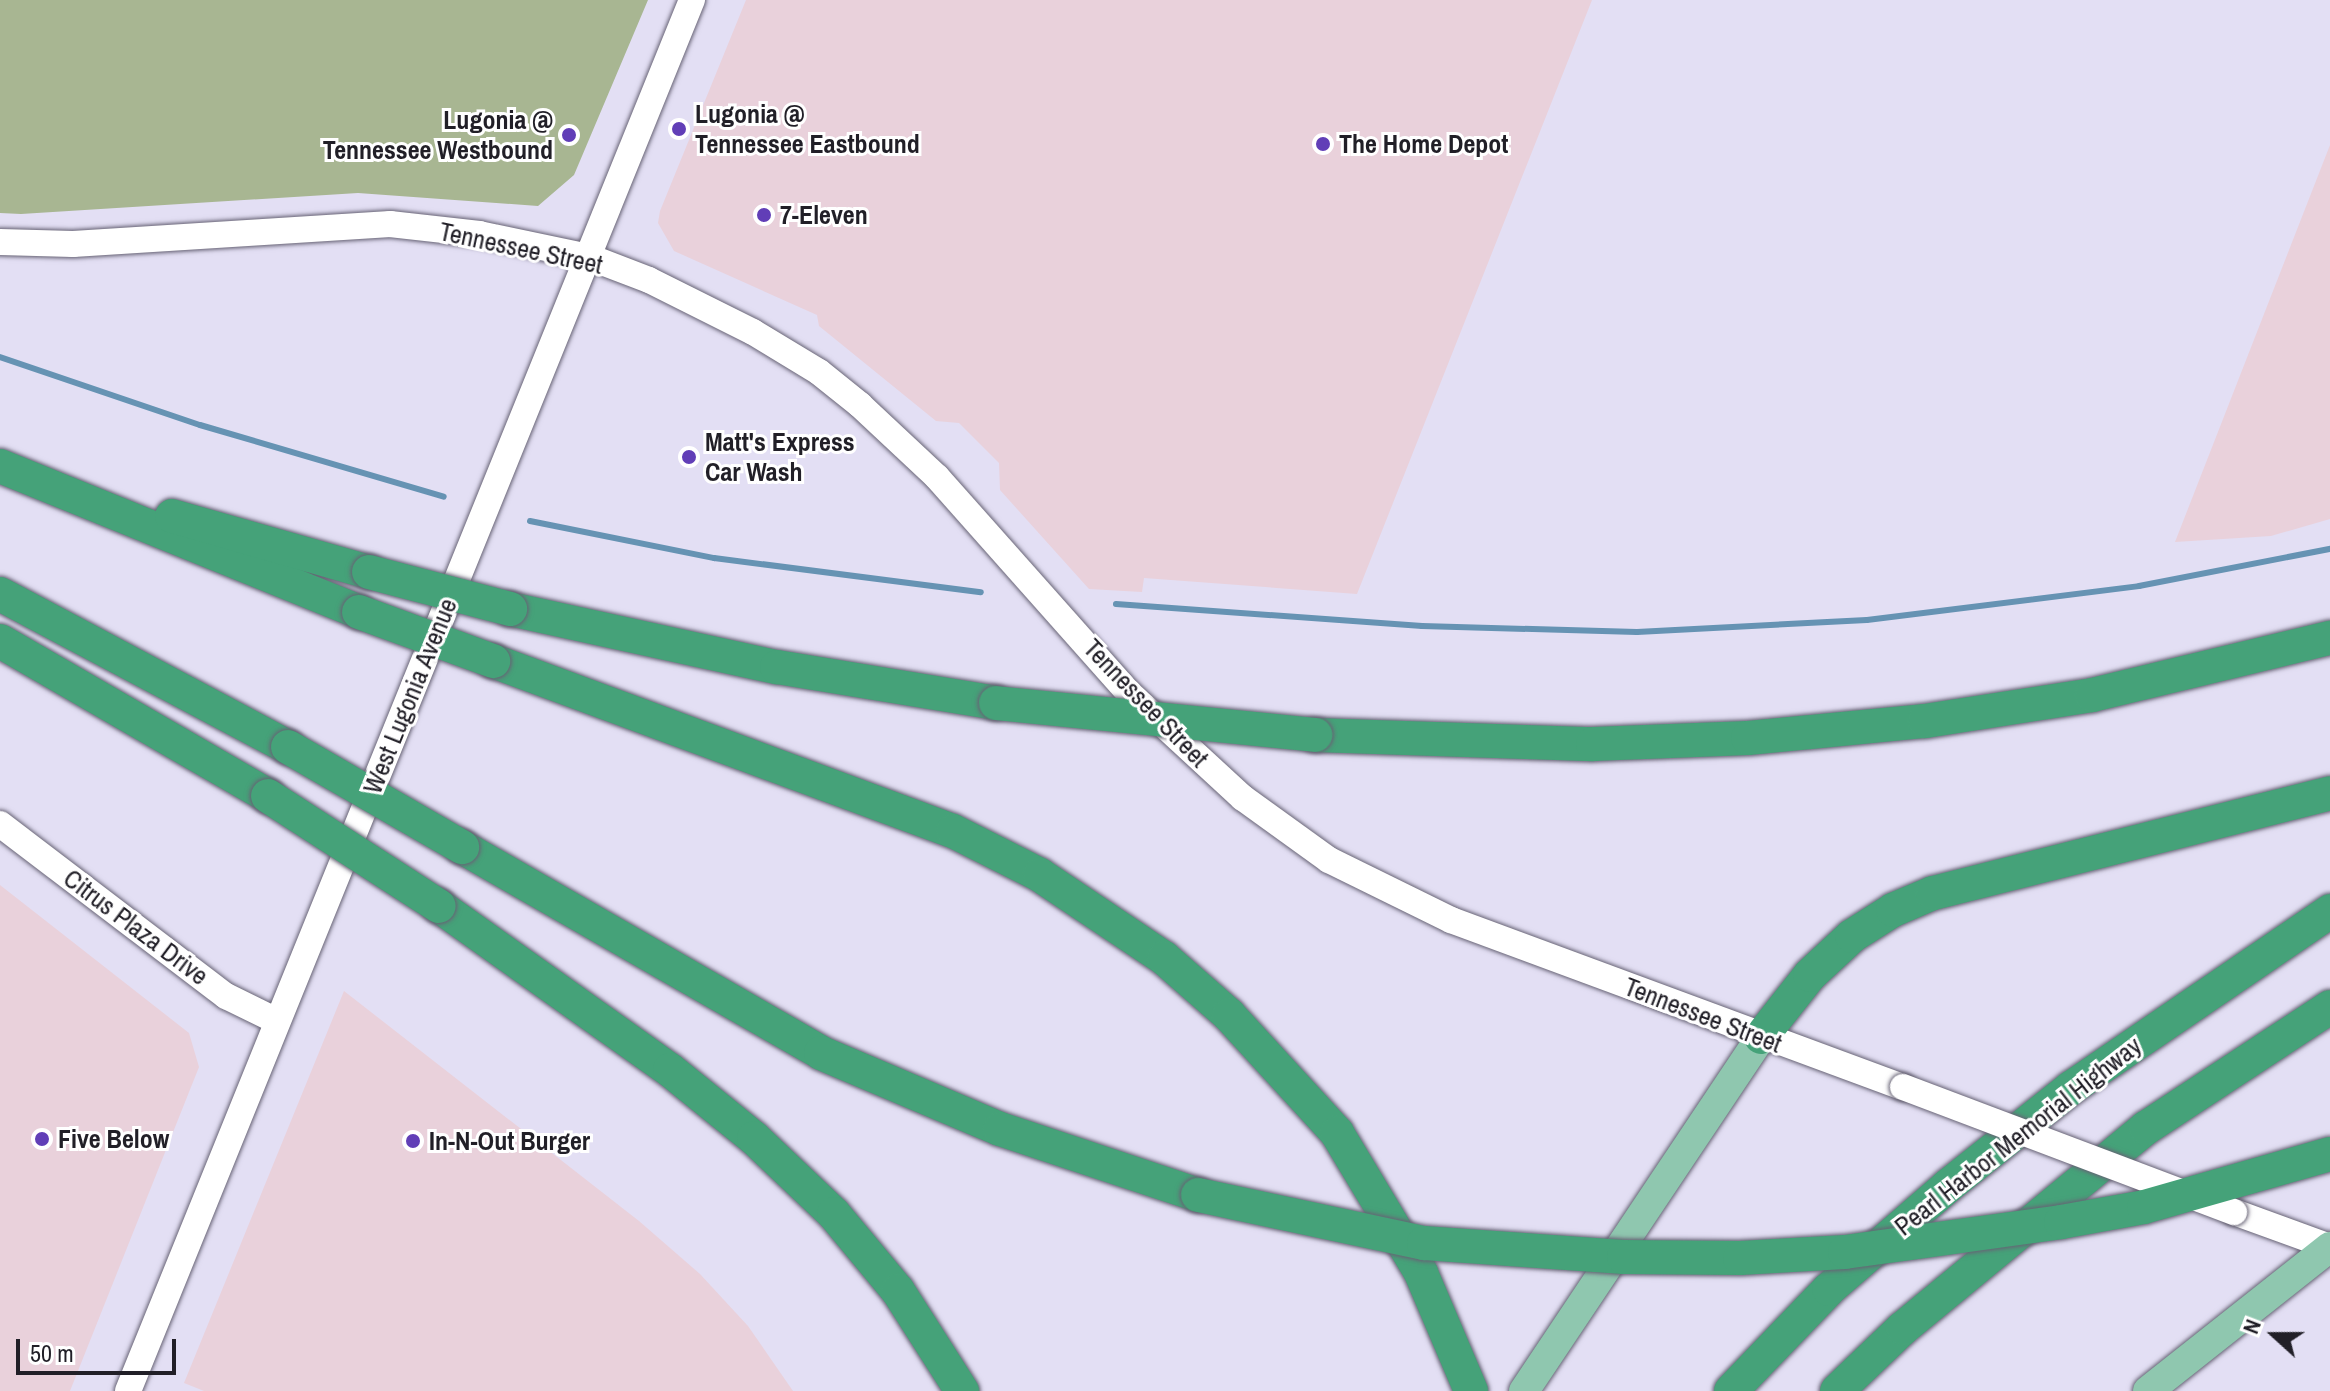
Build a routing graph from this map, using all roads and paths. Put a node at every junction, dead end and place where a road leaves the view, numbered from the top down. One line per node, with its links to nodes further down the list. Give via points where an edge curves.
1 (692, 0): 3 (main road, West Lugonia Avenue)
2 (0, 242): 3 (main road, Tennessee Street, via 73,244 390,224 479,234)
3 (589, 257): 12 (main road, West Lugonia Avenue); 13 (main road, Tennessee Street, via 740,325 819,372 860,405 947,488 1128,692 1243,798 1306,845 1388,892 1451,920)
4 (7, 468): 6 (highway, bridge, via 510,609 777,667 996,703 1315,735 1593,744 1748,738 1925,721 2092,695); 19 (highway, bridge, via 359,612 953,831 1099,911 1229,1015 1337,1133 1383,1202 1459,1355)
5 (0, 594): 14 (highway, bridge, via 288,747 821,1053 1000,1129 1198,1195 1424,1243 1624,1257 1740,1258 1845,1252 2047,1225 2144,1207)
6 (2330, 638)
7 (0, 641): 18 (highway, bridge, via 268,796 439,906 670,1070 754,1138 834,1214 898,1291)
8 (2330, 793): 13 (highway, via 1933,893 1893,910 1852,936 1810,975)
9 (0, 824): 12 (main road, Citrus Plaza Drive, via 226,996)
10 (2330, 911): 16 (highway, Pearl Harbor Memorial Highway, via 2071,1088)
11 (2330, 1007): 23 (highway, via 2146,1128 1903,1328)
12 (277, 1021): 17 (main road, West Lugonia Avenue)
13 (1761, 1037): 15 (main road, Tennessee Street, bridge); 20 (main road)
14 (2330, 1154)
15 (2330, 1247): 24 (main road)
16 (1829, 1289): 21 (highway); 22 (highway, Pearl Harbor Memorial Highway)
17 (128, 1391)
18 (962, 1391)
19 (1471, 1391)
20 (1524, 1391)
21 (1702, 1391)
22 (1731, 1391)
23 (1837, 1391)
24 (2148, 1391)

